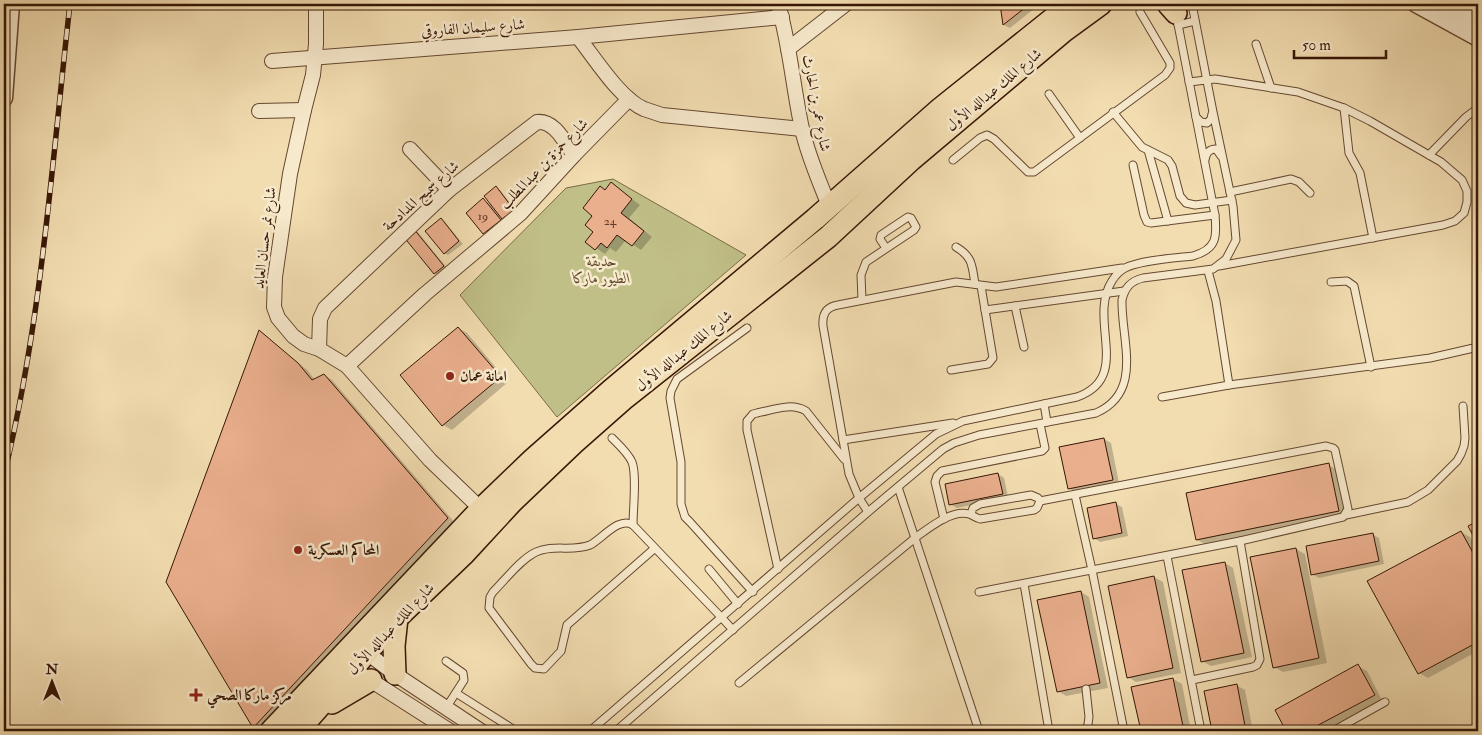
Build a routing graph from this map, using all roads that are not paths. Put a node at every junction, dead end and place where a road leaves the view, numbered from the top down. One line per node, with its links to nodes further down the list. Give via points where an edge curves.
1 (11, 4): 23 (street)
2 (316, 4): 17 (street, شارع نمر حسان العايد)
3 (846, 4): 16 (street)
4 (1071, 4): 46 (main road, شارع الملك عبدالله الأول, via 941,108)
5 (1101, 4): 99 (main road, شارع الملك عبدالله الأول, via 1064,31 911,160 828,237 598,422)
6 (1416, 4): 14 (street)
7 (1451, 7): 9 (street); 12 (street)
8 (780, 10): 13 (street, شارع سليمان الفاروقي); 16 (street, شارع عمر بن الحارث)
9 (1478, 10)
10 (1140, 12): 29 (lane, via 1170,68)
11 (1180, 12): 19 (lane); 20 (lane)
12 (1478, 21)
13 (578, 37): 17 (street, شارع سليمان الفاروقي); 24 (street)
14 (1478, 38)
15 (1256, 44): 21 (lane)
16 (788, 49): 32 (street, شارع عمر بن الحارث)
17 (316, 57): 18 (street, شارع سليمان الفاروقي); 27 (street, شارع نمر حسان العايد)
18 (272, 61)
19 (1206, 79): 20 (lane); 21 (lane); 30 (lane)
20 (1189, 82): 31 (lane)
21 (1271, 88): 25 (lane, via 1298,92)
22 (1049, 94): 33 (lane)
23 (4, 98)
24 (629, 99): 32 (street, via 662,115); 36 (street, شارع حمزة بن عبدالمطلب)
25 (1344, 108): 37 (lane); 49 (lane, via 1349,153 1360,173)
26 (1478, 108): 37 (lane)
27 (304, 110): 28 (street); 65 (street, شارع نمر حسان العايد, via 287,196 274,307 278,318 293,336)
28 (259, 111)
29 (1113, 112): 33 (lane); 35 (lane, via 1137,142)
30 (1213, 112): 31 (lane, via 1207,123); 38 (lane)
31 (1196, 116): 40 (lane)
32 (802, 129): 46 (street, شارع عمر بن الحارث)
33 (1080, 138): 39 (lane, via 1031,173 987,135)
34 (410, 149): 42 (street)
35 (1148, 150): 45 (lane, via 1162,155 1172,166 1182,201 1191,205); 48 (lane)
36 (574, 155): 42 (street, شارع سميح المدادحة, via 553,127 537,122); 66 (street, شارع حمزة بن عبدالمطلب, via 520,214 425,294)
37 (1429, 155): 49 (lane, via 1462,180 1467,190 1464,213 1443,225)
38 (1223, 158): 40 (lane, via 1213,149 1207,152); 44 (lane)
39 (952, 160)
40 (1205, 160): 45 (lane)
41 (1133, 165): 48 (lane, via 1145,219 1151,223)
42 (449, 190): 65 (street, شارع سميح المدادحة, via 325,308 320,319)
43 (1310, 193): 44 (lane, via 1291,179)
44 (1231, 196): 45 (lane); 52 (lane, via 1236,240 1226,259)
45 (1213, 202): 47 (lane)
46 (829, 206): 82 (main road, شارع الملك عبدالله الأول, via 596,403)
47 (1215, 215): 48 (lane); 53 (lane, via 1214,241 1202,253)
48 (1168, 221)
49 (1373, 238): 52 (lane)
50 (956, 247): 56 (lane, via 969,258)
51 (886, 248): 51 (lane, via 915,229 911,218 881,235 880,240); 59 (lane, via 871,258 863,269)
52 (1218, 266): 54 (lane)
53 (1124, 268): 56 (lane, via 996,287); 58 (lane, via 1116,275)
54 (1208, 270): 57 (lane, via 1136,280); 69 (lane)
55 (1331, 282): 67 (lane, via 1348,281 1354,286)
56 (978, 285): 59 (lane, via 956,282); 61 (lane)
57 (1124, 291): 58 (lane); 74 (lane, via 1121,309 1127,366 1126,379 1116,400 1096,413)
58 (1106, 294): 60 (lane); 71 (lane, via 1106,364 1100,382 1087,394)
59 (862, 300): 76 (lane, via 832,306 822,320)
60 (1015, 306): 61 (lane); 63 (lane)
61 (985, 310): 68 (lane, via 991,361)
62 (747, 328): 96 (lane, via 677,379 670,398 682,471 682,510)
63 (1024, 347)
64 (1478, 347): 67 (lane)
65 (319, 349): 66 (street, شارع نمر حسان العايد)
66 (347, 366): 82 (street, شارع نمر حسان العايد, via 430,460)
67 (1371, 366): 69 (lane)
68 (951, 370)
69 (1229, 385): 70 (lane)
70 (1162, 397)
71 (1044, 404): 73 (lane); 74 (lane)
72 (1463, 406): 85 (lane, via 1465,438 1461,454 1428,490 1408,502)
73 (963, 422): 76 (lane); 80 (lane, via 930,439)
74 (1044, 423): 78 (lane, via 954,443); 86 (lane, via 1045,448 1042,451 942,471 935,482)
75 (612, 438): 87 (lane, via 632,464)
76 (843, 440): 77 (lane)
77 (846, 461): 80 (lane); 93 (lane, via 806,411 800,408 794,406 753,414 747,421)
78 (898, 488): 83 (lane); 88 (lane)
79 (1075, 495): 81 (lane); 85 (lane, via 1326,446 1333,448 1336,454 1348,506); 94 (lane)
80 (859, 498): 83 (lane); 93 (lane)
81 (1040, 502): 84 (lane, via 1030,511 980,519); 84 (lane, via 1031,496 1008,499 976,506)
82 (481, 509): 102 (main road, شارع الملك عبدالله الأول)
83 (868, 512): 101 (lane)
84 (971, 514): 86 (lane)
85 (1346, 515): 89 (lane)
86 (944, 518): 88 (lane)
87 (633, 525): 90 (lane); 90 (lane, via 623,522 582,547 537,552 525,560 490,597 489,608 535,668 544,669 561,651 567,625)
88 (915, 538): 106 (lane); 119 (lane)
89 (1240, 541): 91 (lane); 105 (lane, via 1260,659 1253,667)
90 (655, 548): 100 (lane)
91 (1167, 556): 94 (lane); 105 (lane)
92 (708, 569): 98 (lane)
93 (778, 569): 96 (lane)
94 (1092, 570): 95 (lane); 122 (lane)
95 (1024, 584): 97 (lane); 120 (lane)
96 (753, 592): 98 (lane)
97 (979, 592)
98 (738, 604): 100 (lane)
99 (397, 618): 102 (main road, شارع الملك عبدالله الأول); 104 (main road)
100 (722, 618): 101 (lane); 117 (lane)
101 (733, 630): 118 (lane)
102 (357, 661): 104 (street); 111 (street); 112 (main road, شارع الملك عبدالله الأول); 113 (main road, شارع الملك عبدالله الأول)
103 (446, 661): 108 (lane, via 464,676)
104 (395, 674): 110 (street)
105 (1192, 680): 123 (lane)
106 (739, 683)
107 (1086, 689): 121 (lane, via 1089,717)
108 (456, 693): 110 (lane); 116 (lane)
109 (1385, 702): 124 (lane)
110 (446, 709): 111 (street); 115 (street)
111 (437, 723): 114 (street)
112 (303, 725)
113 (271, 731)
114 (450, 731)
115 (481, 731)
116 (516, 731)
117 (590, 731)
118 (616, 731)
119 (979, 731)
120 (1049, 731)
121 (1086, 731)
122 (1124, 731)
123 (1202, 731)
124 (1333, 731)

